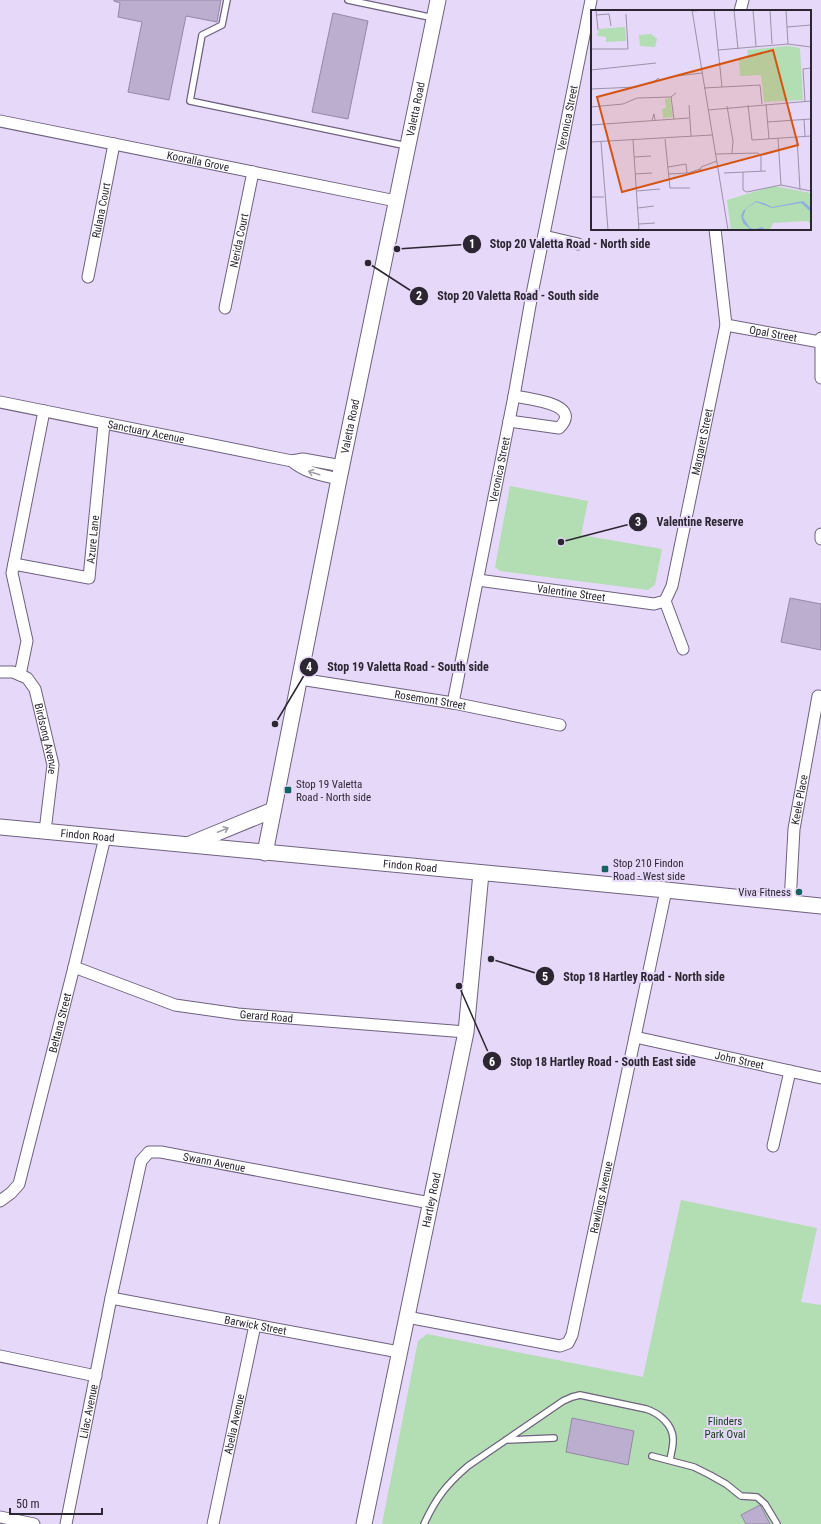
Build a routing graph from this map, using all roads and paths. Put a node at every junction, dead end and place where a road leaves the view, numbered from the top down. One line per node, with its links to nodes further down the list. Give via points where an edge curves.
1 (227, 0): 10 (lane, via 222,25 202,35 190,101)
2 (348, 0): 7 (lane)
3 (438, 0): 7 (street, Valetta Road)
4 (591, 0): 14 (street, Veronica Street)
5 (743, 0): 6 (street)
6 (740, 10)
7 (434, 18): 10 (street, Valetta Road)
8 (0, 121): 9 (street, Kooralla Grove)
9 (114, 144): 11 (street, Kooralla Grove); 16 (street, Rulana Court)
10 (408, 146): 12 (street, Valetta Road)
11 (253, 172): 12 (street, Kooralla Grove); 17 (street, Nerida Court)
12 (396, 201): 26 (street, Valetta Road)
13 (714, 230): 18 (street, Margaret Street)
14 (544, 236): 15 (street); 21 (street, Veronica Street)
15 (578, 244)
16 (88, 277)
17 (226, 308)
18 (726, 325): 19 (street, Opal Street); 31 (street, Margaret Street, via 672,586)
19 (820, 340): 20 (street)
20 (821, 378)
21 (514, 396): 24 (street, Veronica Street); 24 (street, via 556,405 563,409 566,415 565,423 559,428)
22 (0, 402): 23 (street, Sanctuary Acenue)
23 (44, 411): 25 (street, Sanctuary Acenue); 29 (street)
24 (509, 421): 30 (street, Veronica Street)
25 (104, 424): 26 (street, Sanctuary Acenue, via 292,461 300,468 315,474); 29 (street, Azure Lane, via 89,578)
26 (341, 473): 35 (street, Valetta Road)
27 (821, 534): 28 (street)
28 (821, 539)
29 (14, 564): 34 (street, via 12,573 27,641)
30 (478, 580): 31 (street, Valentine Street, via 654,604); 37 (street, Veronica Street)
31 (665, 601): 32 (street)
32 (683, 649)
33 (0, 672): 34 (street)
34 (20, 675): 41 (street, Birdsong Avenue, via 27,678 34,689 53,765)
35 (300, 678): 37 (street, Rosemont Street); 39 (street, Valetta Road)
36 (818, 696): 47 (street, Keele Place, via 794,829)
37 (453, 702): 38 (street, Rosemont Street)
38 (560, 725)
39 (273, 810): 43 (street, one-way to 39); 44 (street, Valetta Road)
40 (0, 827): 41 (street, Findon Road)
41 (45, 831): 42 (street, Findon Road)
42 (105, 837): 43 (street, Findon Road); 49 (street, Beltana Street)
43 (187, 845): 44 (street, Findon Road)
44 (265, 853): 45 (street, Findon Road)
45 (480, 873): 46 (street, Findon Road); 50 (street, Hartley Road)
46 (666, 890): 47 (street, Findon Road); 51 (street, Rawlings Avenue)
47 (790, 903): 48 (street, Findon Road)
48 (821, 906)
49 (74, 967): 50 (street, Gerard Road, via 175,1005 238,1014); 55 (street, Beltana Street, via 19,1184)
50 (466, 1032): 56 (street, Hartley Road)
51 (635, 1037): 52 (street, John Street); 58 (street, Rawlings Avenue, via 574,1327 568,1343 560,1346)
52 (790, 1071): 53 (street, John Street); 54 (street)
53 (821, 1078)
54 (773, 1146)
55 (0, 1201)
56 (430, 1203): 57 (street, Swann Avenue, via 161,1152 149,1152 141,1161); 58 (street, Hartley Road)
57 (112, 1298): 59 (street, Barwick Street); 62 (street, Lilac Avenue)
58 (407, 1317): 60 (street, Hartley Road)
59 (255, 1325): 60 (street, Barwick Street); 70 (street, Abelia Avenue)
60 (399, 1352): 71 (street, Hartley Road)
61 (0, 1356): 62 (street)
62 (96, 1376): 69 (street, Lilac Avenue)
63 (554, 1438): 64 (lane)
64 (506, 1440): 66 (lane, via 563,1401 580,1396 656,1412 670,1427 674,1439); 72 (lane, via 468,1466 446,1486 436,1499)
65 (652, 1456): 66 (lane)
66 (670, 1460): 73 (lane, via 710,1474 741,1496 757,1497 765,1504)
67 (0, 1517): 68 (street)
68 (34, 1524)
69 (66, 1524)
70 (213, 1524)
71 (364, 1524)
72 (424, 1524)
73 (776, 1524)

